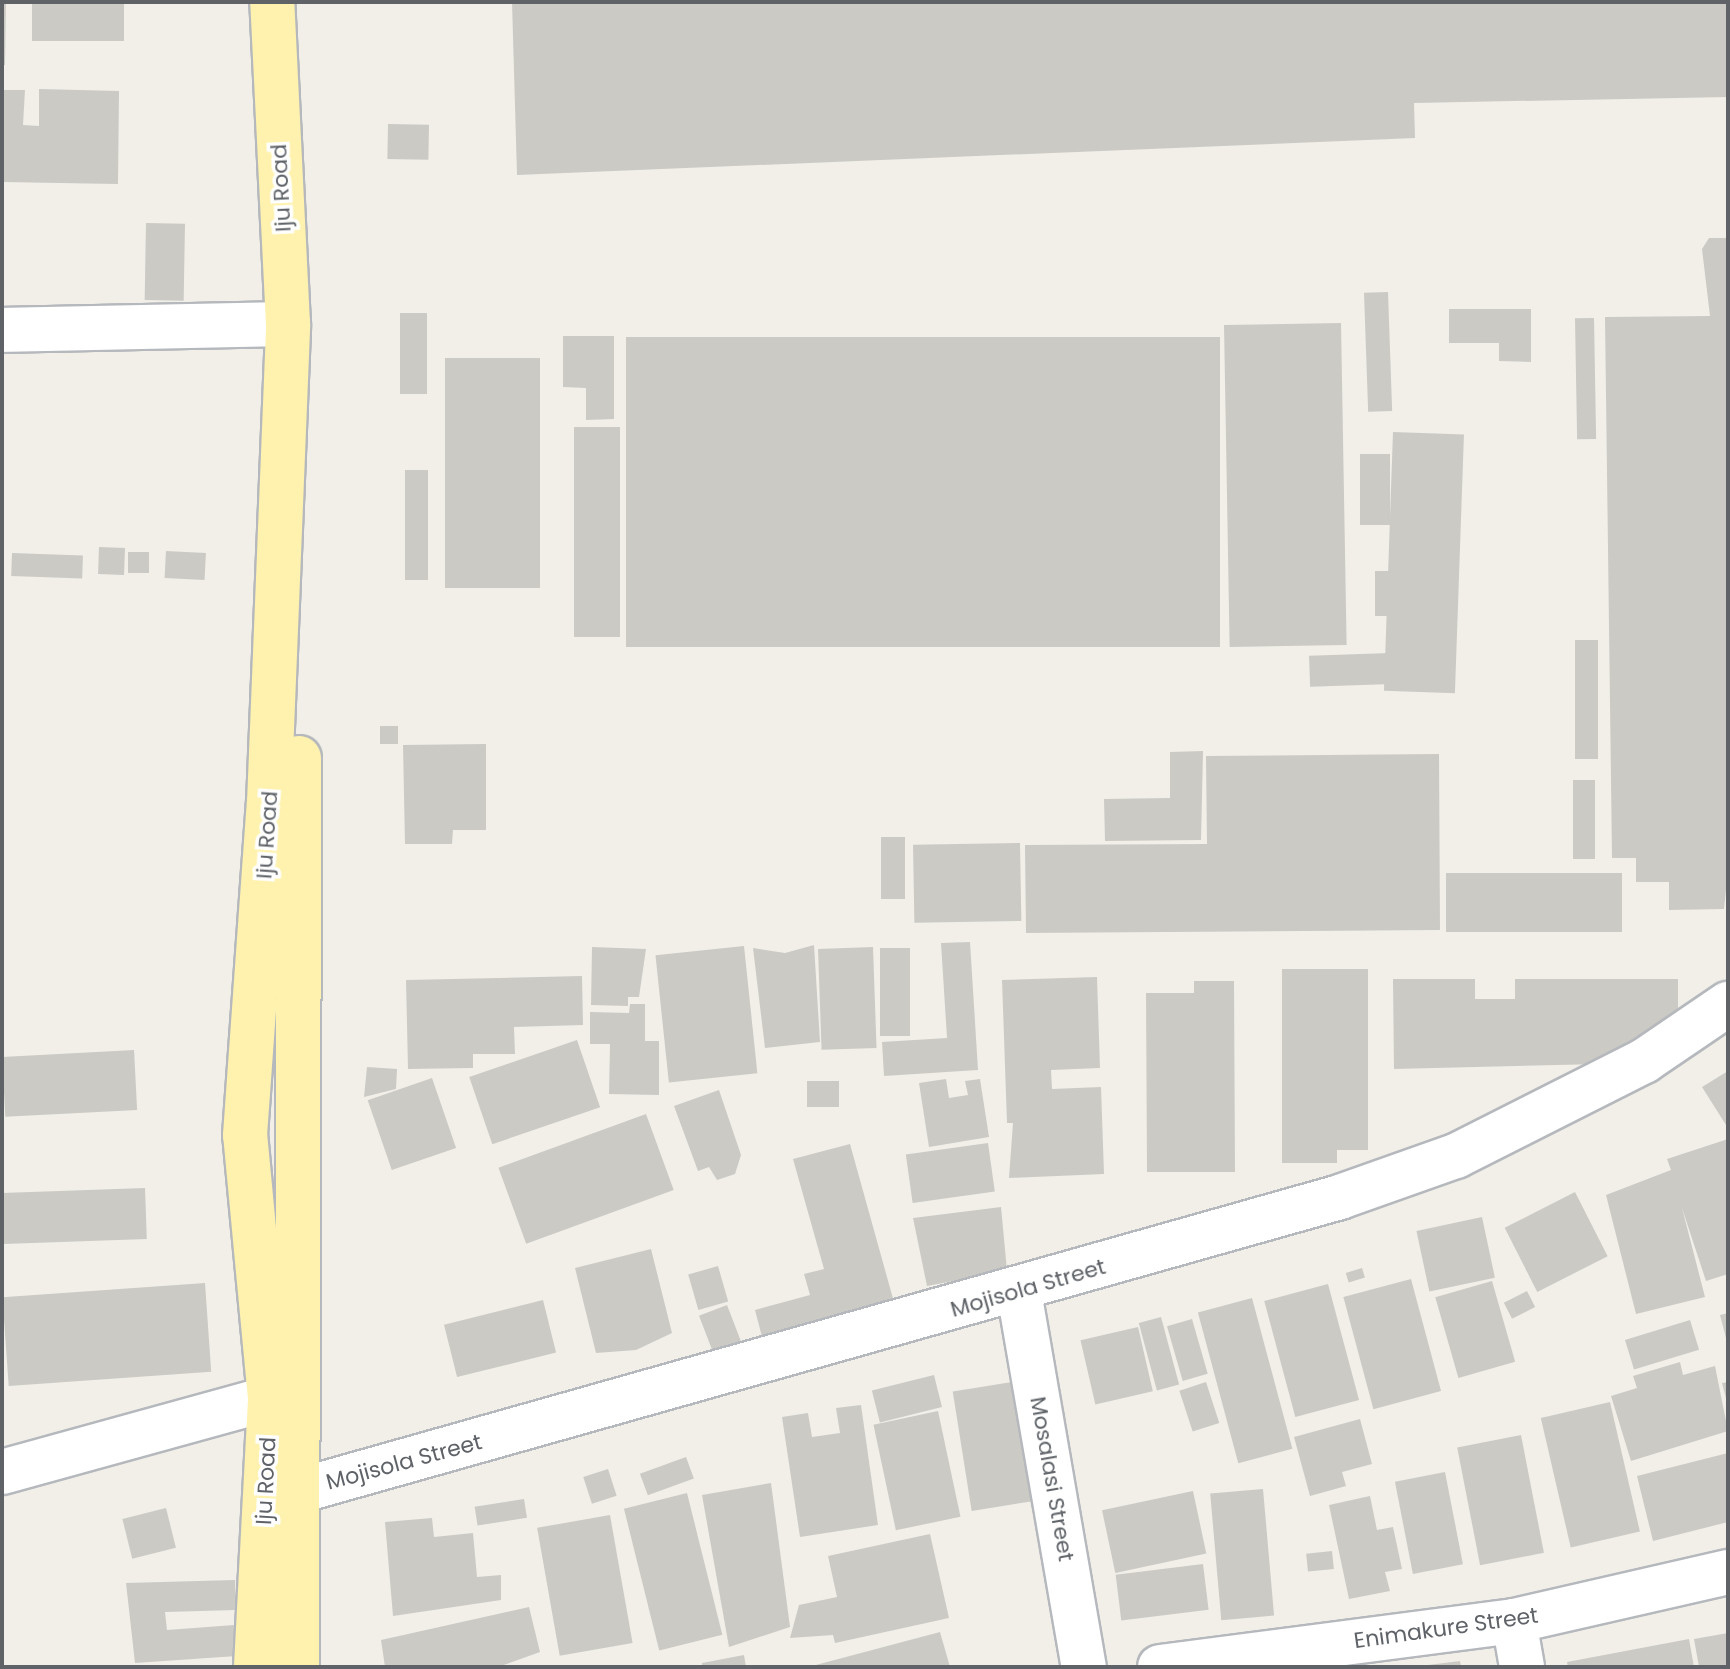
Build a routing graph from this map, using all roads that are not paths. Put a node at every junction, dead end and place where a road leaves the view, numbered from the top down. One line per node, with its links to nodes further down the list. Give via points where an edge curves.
1 (272, 2): 3 (main road, Iju Road)
2 (296, 2): 9 (main road, Iju Road)
3 (288, 324): 4 (street); 7 (main road, Iju Road, via 269,803 245,1135)
4 (2, 330)
5 (1728, 1004): 6 (street, Mojisola Street, via 1644,1061 1456,1156)
6 (1019, 1292): 9 (street, Mojisola Street); 14 (street, Mosalasi Street)
7 (270, 1398): 8 (street); 12 (main road, Iju Road)
8 (2, 1472)
9 (295, 1492): 13 (main road, Iju Road)
10 (1728, 1572): 11 (street, Enimakure Street)
11 (1514, 1621): 15 (street, Enimakure Street); 16 (street)
12 (256, 1667)
13 (297, 1667)
14 (1084, 1667)
15 (1160, 1667)
16 (1522, 1667)

